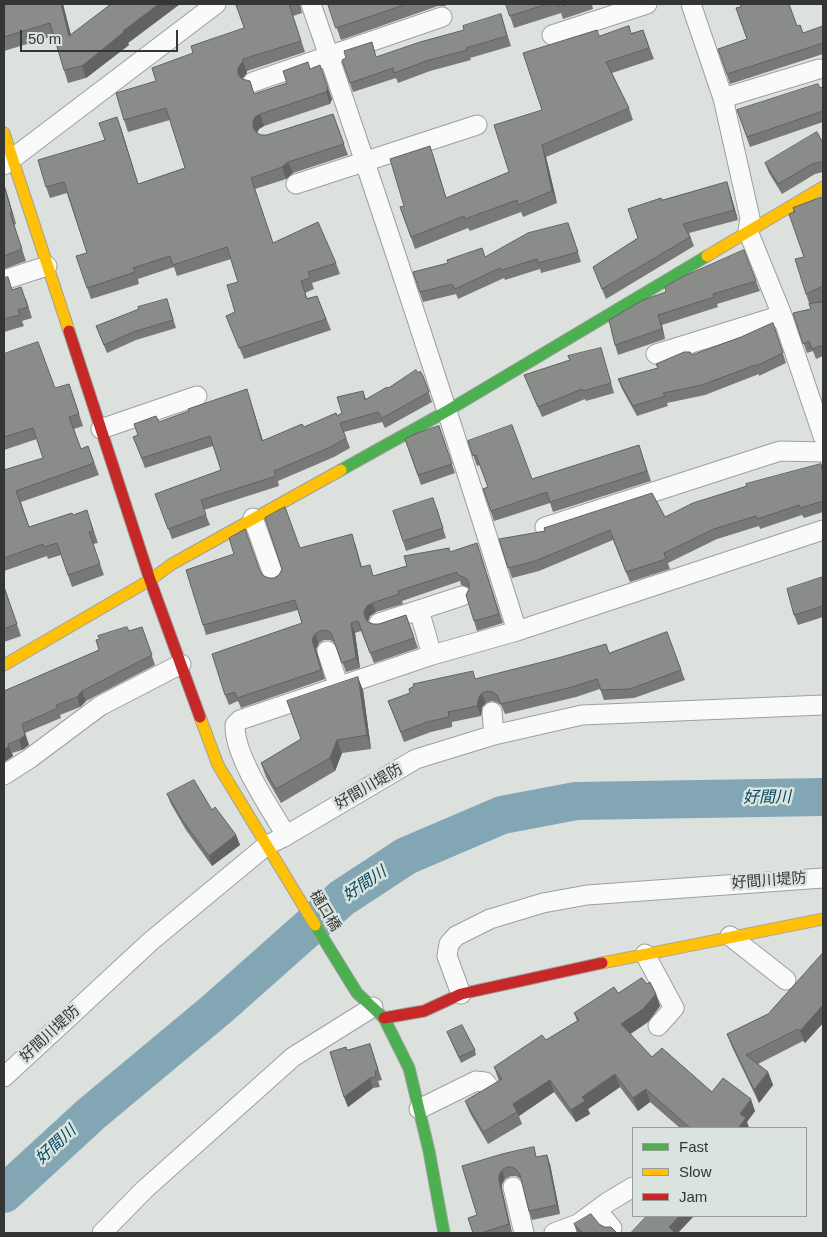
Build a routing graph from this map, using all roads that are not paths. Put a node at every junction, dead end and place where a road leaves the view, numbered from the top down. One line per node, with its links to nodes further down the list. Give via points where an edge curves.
1 (216, 4): 13 (street)
2 (311, 4): 7 (street)
3 (647, 4): 6 (street)
4 (691, 4): 10 (street)
5 (442, 17): 7 (street)
6 (552, 35)
7 (329, 56): 9 (street); 14 (street, via 339,112)
8 (819, 69): 10 (street)
9 (253, 82)
10 (723, 98): 17 (street, via 750,218)
11 (478, 125): 14 (street)
12 (4, 133): 13 (street, 樋口橋)
13 (8, 162): 18 (street, 樋口橋)
14 (365, 162): 15 (street); 23 (street)
15 (296, 184)
16 (823, 187): 17 (street)
17 (748, 231): 20 (street); 23 (street)
18 (47, 266): 19 (street); 24 (street, 樋口橋)
19 (4, 280)
20 (782, 315): 21 (street); 25 (street)
21 (656, 354)
22 (197, 396): 24 (street)
23 (447, 410): 27 (street); 35 (street)
24 (101, 430): 31 (street, 樋口橋)
25 (823, 436)
26 (823, 452): 28 (street, via 780,451)
27 (253, 518): 30 (street); 31 (street)
28 (545, 528)
29 (823, 530): 35 (street)
30 (274, 577)
31 (150, 580): 38 (street, 樋口橋); 39 (street)
32 (462, 596): 33 (street)
33 (419, 610): 34 (street); 37 (street)
34 (379, 623)
35 (517, 631): 37 (street)
36 (327, 651): 40 (street)
37 (432, 655): 40 (street)
38 (181, 664): 44 (street, via 100,706); 46 (street, 樋口橋, via 218,765)
39 (4, 665)
40 (340, 687): 45 (street, via 267,710 235,725 235,734 255,783)
41 (823, 706): 43 (street, 好間川堤防, via 682,704 582,715)
42 (492, 712): 43 (street)
43 (494, 735): 45 (street, 好間川堤防, via 416,759)
44 (4, 775)
45 (286, 835): 46 (street, 好間川堤防)
46 (267, 844): 53 (street, 樋口橋, via 357,993); 55 (street, 好間川堤防, via 151,941)
47 (823, 878): 52 (street, 好間川堤防, via 587,895 490,918 456,936 448,944 447,956)
48 (823, 919): 49 (street)
49 (730, 936): 50 (street); 51 (street)
50 (645, 954): 52 (street); 54 (street, via 674,1008)
51 (786, 980)
52 (461, 994): 53 (street, via 424,1011)
53 (379, 1012): 57 (street, via 409,1068); 62 (street, via 293,1057 144,1190)
54 (658, 1026)
55 (4, 1077)
56 (489, 1087): 57 (street, via 485,1082 476,1081)
57 (419, 1108): 63 (street)
58 (513, 1187): 64 (street)
59 (632, 1188): 60 (street)
60 (597, 1210): 61 (street); 65 (street, via 578,1224)
61 (612, 1228)
62 (102, 1233)
63 (444, 1233)
64 (524, 1233)
65 (554, 1233)

